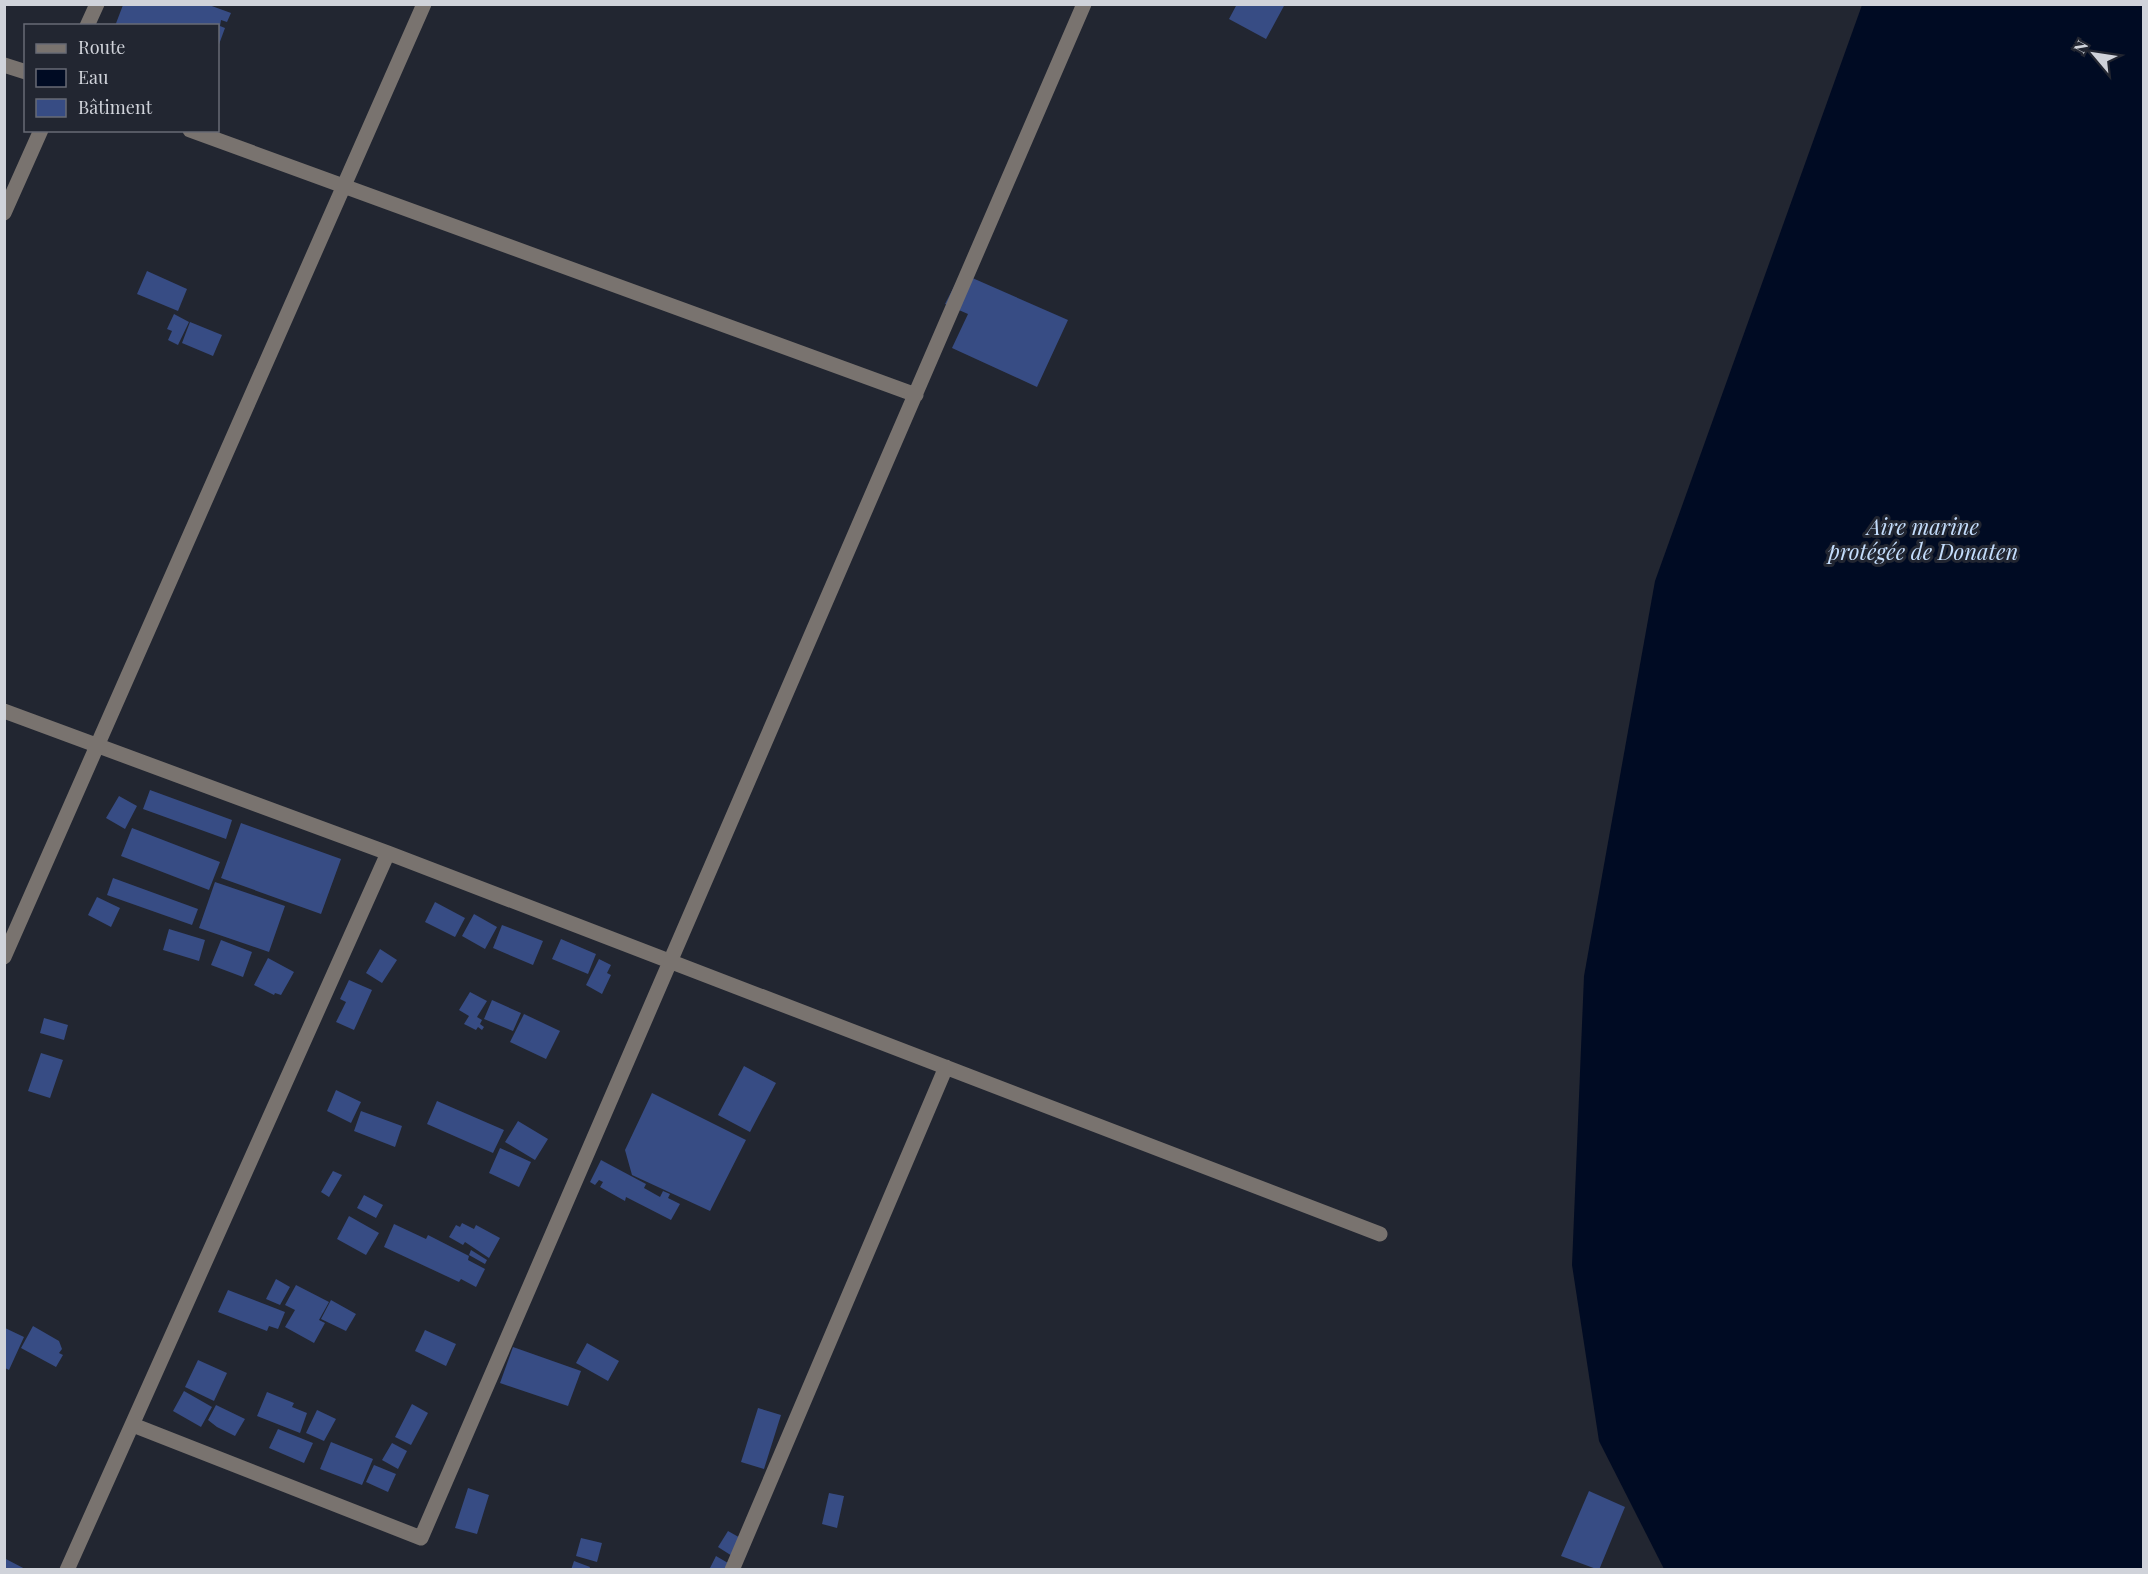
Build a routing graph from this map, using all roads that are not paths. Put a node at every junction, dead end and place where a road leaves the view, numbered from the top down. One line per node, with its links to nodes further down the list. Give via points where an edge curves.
1 (97, 4): 4 (street)
2 (424, 4): 9 (street)
3 (1084, 4): 11 (street)
4 (88, 24)
5 (4, 64): 6 (street)
6 (24, 71)
7 (40, 132): 10 (street)
8 (196, 132): 9 (street)
9 (344, 186): 11 (street); 13 (street)
10 (4, 213)
11 (916, 395): 16 (street)
12 (4, 711): 13 (street)
13 (98, 745): 14 (street); 15 (street)
14 (388, 853): 16 (street); 19 (street)
15 (4, 957)
16 (670, 961): 17 (street); 19 (street, via 421,1538)
17 (946, 1067): 18 (street); 21 (street)
18 (1380, 1234)
19 (133, 1425): 20 (street)
20 (67, 1569)
21 (732, 1569)

